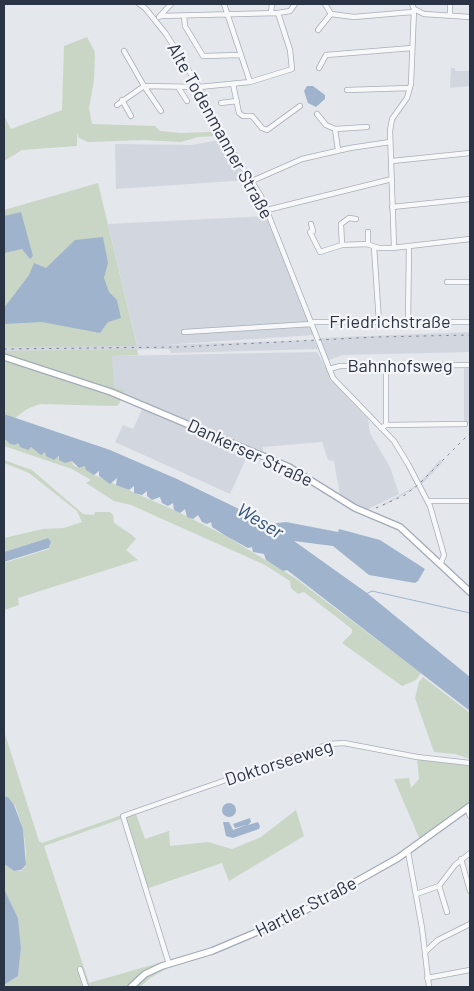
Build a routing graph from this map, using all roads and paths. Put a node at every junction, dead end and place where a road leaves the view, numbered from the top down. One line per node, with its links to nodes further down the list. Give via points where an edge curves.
1 (138, 4): 16 (street, Alte Todenmanner Straße)
2 (171, 4): 16 (street)
3 (224, 4): 12 (street)
4 (272, 4): 9 (street)
5 (295, 4): 10 (street, via 290,11)
6 (325, 4): 11 (street)
7 (450, 4): 14 (street)
8 (412, 8): 11 (street, via 354,17); 14 (street, via 424,14); 18 (street)
9 (271, 12): 10 (street); 12 (street)
10 (280, 14): 22 (street, via 292,69)
11 (331, 14): 17 (street)
12 (227, 15): 13 (street); 20 (street)
13 (184, 16): 16 (street); 20 (street, via 185,26 203,56)
14 (450, 16): 15 (street)
15 (470, 17)
16 (158, 18): 26 (street, Alte Todenmanner Straße)
17 (318, 30)
18 (412, 48): 21 (street, via 326,55); 27 (street)
19 (124, 51): 24 (street)
20 (240, 55): 22 (street)
21 (319, 68)
22 (250, 82): 23 (street)
23 (233, 84): 26 (street); 31 (street)
24 (144, 86): 25 (street); 29 (street); 35 (street)
25 (178, 87): 26 (street); 30 (street)
26 (199, 87): 45 (street, Alte Todenmanner Straße, via 219,129)
27 (410, 88): 28 (street); 40 (street, via 392,119)
28 (347, 90)
29 (122, 100): 33 (street); 37 (street)
30 (187, 101)
31 (237, 101): 32 (street); 34 (street, via 239,113 252,116 267,130)
32 (221, 103)
33 (118, 105)
34 (300, 106)
35 (161, 111)
36 (317, 114): 39 (street)
37 (131, 116)
38 (367, 127): 39 (street)
39 (335, 129): 41 (street)
40 (390, 142): 41 (street); 43 (street)
41 (338, 150): 45 (street, via 289,164)
42 (470, 153): 43 (street)
43 (392, 161): 44 (street)
44 (392, 180): 47 (street); 48 (street)
45 (252, 181): 48 (street, Alte Todenmanner Straße)
46 (470, 199): 47 (street)
47 (392, 207): 57 (street)
48 (267, 210): 63 (street, Alte Todenmanner Straße)
49 (356, 219): 54 (street, via 349,218 341,224)
50 (311, 224): 54 (street, via 313,231 310,232 320,252)
51 (368, 232): 53 (street)
52 (470, 238): 55 (street)
53 (368, 244): 54 (street); 56 (street)
54 (342, 245)
55 (409, 246): 57 (street); 61 (street)
56 (374, 247): 57 (street); 60 (street)
57 (394, 247)
58 (447, 282): 59 (street)
59 (470, 282)
60 (379, 322): 61 (street, Friedrichstraße); 63 (street, Friedrichstraße)
61 (408, 322): 62 (street, Friedrichstraße)
62 (470, 322)
63 (311, 324): 64 (street, Friedrichstraße); 68 (street, Alte Todenmanner Straße)
64 (184, 332)
65 (4, 358): 73 (main road, Dankerser Straße, via 111,392 278,462 355,508 400,527)
66 (470, 365): 67 (street, Bahnhofsweg)
67 (386, 366): 68 (street, Bahnhofsweg); 70 (street)
68 (329, 369): 70 (street, Alte Todenmanner Straße, via 334,378)
69 (465, 424): 70 (street)
70 (384, 426): 71 (street, Alte Todenmanner Straße, via 400,448)
71 (428, 501): 72 (street); 73 (street, Alte Todenmanner Straße, via 444,555)
72 (470, 501)
73 (441, 563): 74 (main road, Dankerser Straße)
74 (470, 592)
75 (470, 764): 87 (street, Doktorseeweg, via 344,743 329,744 122,816)
76 (469, 807): 77 (street); 78 (main road, Hartler Straße)
77 (470, 816)
78 (408, 852): 83 (street); 87 (main road, Hartler Straße, via 285,920 212,951)
79 (470, 852): 80 (street)
80 (461, 859): 81 (street); 82 (street)
81 (438, 886): 83 (street); 84 (street)
82 (470, 891)
83 (416, 894): 86 (street)
84 (447, 912)
85 (470, 924): 86 (street, via 438,940)
86 (425, 952): 90 (street)
87 (168, 964): 93 (main road, Hartler Straße, via 151,971)
88 (80, 969): 91 (street)
89 (470, 970): 90 (street)
90 (426, 978): 94 (street)
91 (87, 987): 92 (street)
92 (94, 987)
93 (131, 987)
94 (429, 987)

